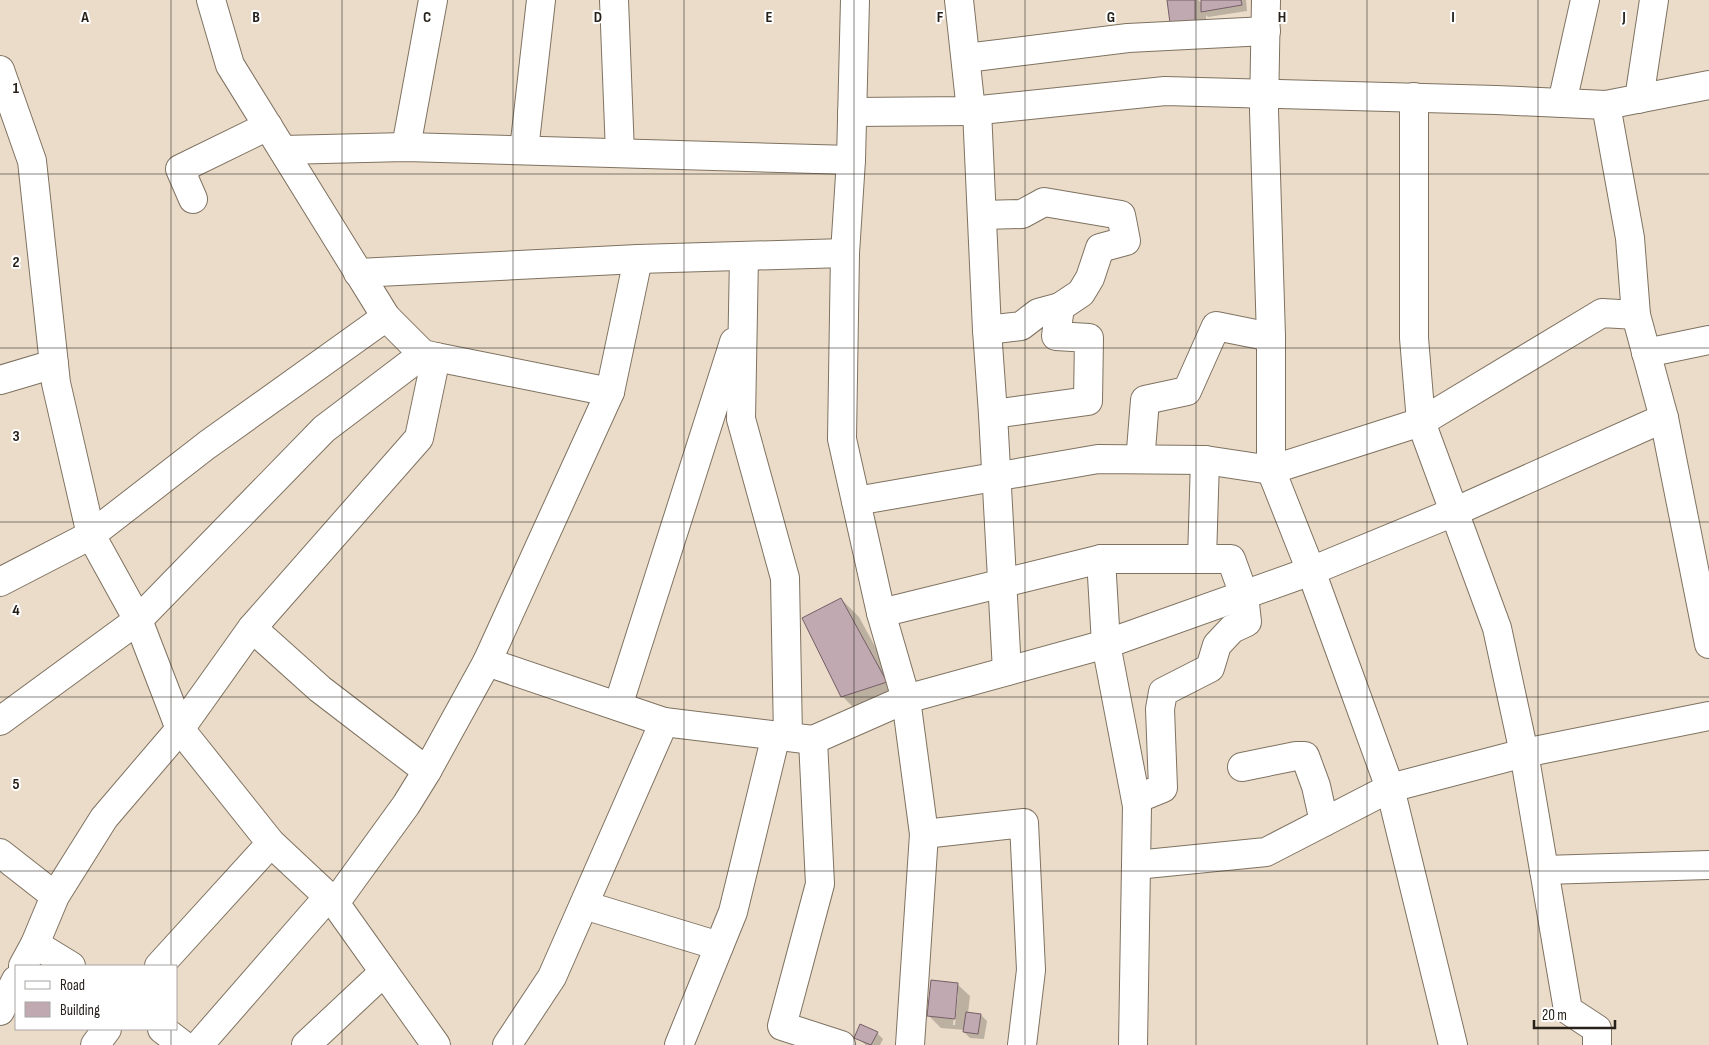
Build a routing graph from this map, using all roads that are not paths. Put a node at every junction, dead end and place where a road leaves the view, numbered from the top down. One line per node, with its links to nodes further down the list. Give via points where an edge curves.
1 (212, 0): 21 (street, via 230,64)
2 (433, 0): 22 (street)
3 (541, 0): 24 (street)
4 (614, 0): 25 (street)
5 (855, 0): 20 (street)
6 (959, 0): 11 (street)
7 (1266, 0): 10 (street)
8 (1585, 0): 17 (street)
9 (1654, 0): 16 (street)
10 (1266, 31): 11 (street, via 1128,38); 14 (street)
11 (966, 58): 19 (street)
12 (0, 70): 42 (street, via 32,160)
13 (1709, 85): 16 (street)
14 (1264, 94): 15 (street); 19 (street, via 1165,91); 38 (street)
15 (1414, 97): 17 (street); 47 (street, via 1414,338)
16 (1639, 99): 18 (street)
17 (1562, 103): 18 (street)
18 (1606, 105): 35 (street, via 1630,238)
19 (974, 110): 20 (street); 28 (street)
20 (852, 112): 26 (street)
21 (268, 126): 23 (street); 27 (street, via 180,169)
22 (406, 147): 23 (street); 24 (street)
23 (283, 150): 32 (street)
24 (524, 150): 25 (street)
25 (620, 153): 26 (street)
26 (851, 160): 29 (street)
27 (193, 199)
28 (982, 215): 33 (street, via 1022,214 1044,202 1121,215 1126,242 1100,248 1090,278 1080,293); 37 (street)
29 (845, 253): 30 (street); 52 (street, via 842,439)
30 (744, 256): 31 (street); 34 (street)
31 (638, 259): 32 (street); 44 (street)
32 (358, 273): 36 (street)
33 (1060, 307): 37 (street, via 1038,313 1021,326); 45 (street, via 1056,336 1090,338 1088,401)
34 (743, 312): 69 (street); 74 (street, via 741,419 784,578)
35 (1636, 315): 40 (street); 47 (street, via 1602,313)
36 (386, 318): 41 (street); 54 (street, via 207,445)
37 (986, 330): 45 (street)
38 (1271, 337): 48 (street, via 1216,326 1187,391 1145,400); 50 (street)
39 (1709, 340): 40 (street)
40 (1646, 353): 46 (street)
41 (430, 355): 44 (street); 62 (street, via 324,429); 63 (street, via 419,438)
42 (54, 364): 43 (street); 54 (street)
43 (0, 380)
44 (610, 392): 66 (street)
45 (993, 414): 51 (street)
46 (1664, 418): 53 (street); 65 (street)
47 (1421, 422): 50 (street); 53 (street)
48 (1138, 459): 49 (street); 51 (street, via 1098,459)
49 (1205, 460): 50 (street); 56 (street)
50 (1272, 470): 57 (street)
51 (997, 477): 52 (street); 59 (street)
52 (856, 501): 61 (street)
53 (1454, 512): 57 (street); 75 (street, via 1497,628)
54 (91, 535): 58 (street); 62 (street)
55 (1101, 559): 56 (street); 59 (street); 64 (street)
56 (1202, 559): 60 (street, via 1231,559)
57 (1311, 571): 60 (street); 78 (street)
58 (0, 582)
59 (1002, 584): 61 (street); 67 (street)
60 (1244, 595): 64 (street); 79 (street, via 1247,622 1217,644 1210,668 1163,692 1160,708 1163,788)
61 (881, 613): 68 (street)
62 (138, 620): 71 (street); 73 (street)
63 (252, 628): 73 (street); 77 (street, via 320,689)
64 (1106, 644): 67 (street); 79 (street)
65 (1709, 644)
66 (487, 662): 69 (street); 77 (street)
67 (1006, 672): 68 (street)
68 (906, 699): 74 (street); 81 (street)
69 (618, 706): 72 (street)
70 (1709, 716): 75 (street)
71 (0, 721)
72 (664, 722): 74 (street); 89 (street)
73 (180, 729): 82 (street); 87 (street, via 104,818)
74 (792, 737): 90 (street); 99 (street, via 820,884 782,1026)
75 (1524, 753): 78 (street); 86 (street)
76 (1242, 767): 80 (street, via 1305,756)
77 (427, 771): 88 (street, via 406,805)
78 (1390, 788): 80 (street); 111 (street)
79 (1136, 799): 84 (street)
80 (1324, 822): 84 (street, via 1266,852)
81 (924, 834): 108 (street); 109 (street, via 1024,823 1030,970)
82 (271, 843): 88 (street); 93 (street)
83 (0, 853): 87 (street)
84 (1136, 865): 110 (street)
85 (1709, 865): 86 (street)
86 (1544, 870): 112 (street, via 1568,1010 1597,1029)
87 (55, 896): 91 (street)
88 (332, 900): 94 (street); 103 (street)
89 (584, 905): 90 (street); 105 (street, via 552,977)
90 (719, 946): 106 (street)
91 (29, 955): 92 (street)
92 (67, 965)
93 (160, 965)
94 (384, 972): 100 (street); 104 (street)
95 (15, 982): 96 (street)
96 (0, 1012)
97 (106, 1030): 101 (street)
98 (163, 1030): 102 (street)
99 (810, 1040): 107 (street)
100 (428, 1042)
101 (95, 1045)
102 (183, 1045)
103 (198, 1045)
104 (306, 1045)
105 (507, 1045)
106 (679, 1045)
107 (841, 1045)
108 (910, 1045)
109 (1022, 1045)
110 (1132, 1045)
111 (1453, 1045)
112 (1597, 1045)

